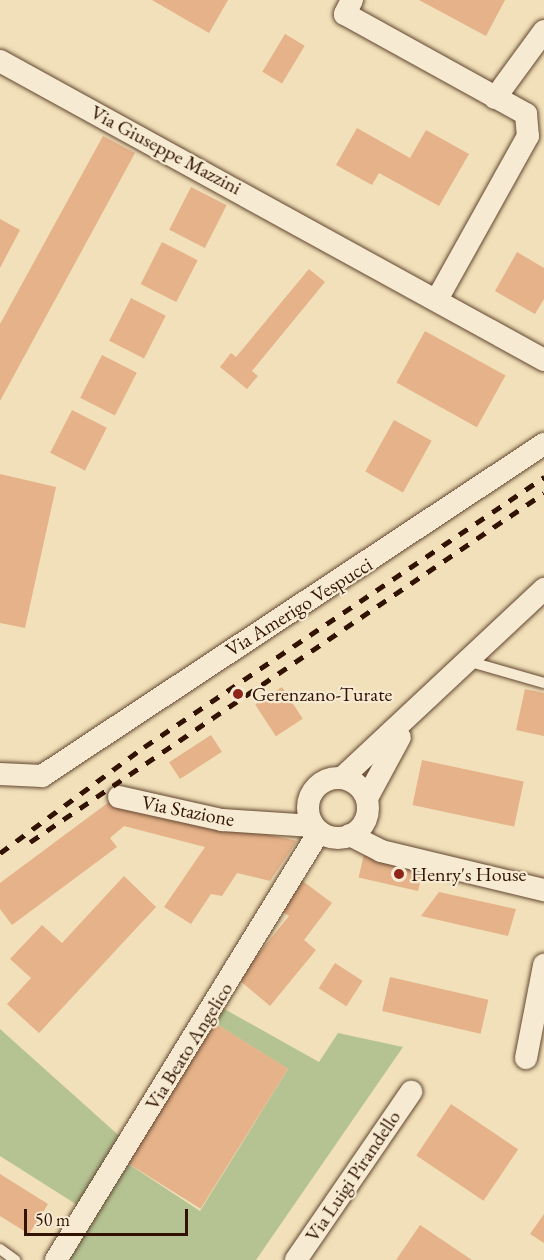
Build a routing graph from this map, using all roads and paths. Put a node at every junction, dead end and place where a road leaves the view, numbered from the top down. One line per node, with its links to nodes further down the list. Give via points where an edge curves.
1 (352, 0): 4 (street, via 345,14)
2 (544, 31): 4 (street)
3 (0, 61): 5 (street, Via Giuseppe Mazzini)
4 (495, 98): 5 (street, via 526,114 528,136)
5 (438, 298): 6 (street, Via Giuseppe Mazzini)
6 (544, 360)
7 (544, 444): 12 (street, Via Amerigo Vespucci, via 53,768 29,780)
8 (544, 589): 9 (street)
9 (471, 662): 10 (lane); 11 (street)
10 (544, 683)
11 (414, 715): 13 (street); 15 (street)
12 (0, 774)
13 (342, 778): 15 (street, via 358,785); 16 (street, via 318,785)
14 (118, 797): 16 (street, Via Stazione, via 258,823)
15 (367, 798): 17 (street)
16 (313, 821): 17 (street, via 333,838); 24 (street, Via Beato Angelico)
17 (358, 828): 18 (street, via 393,853)
18 (544, 890)
19 (544, 965): 20 (street)
20 (526, 1058)
21 (411, 1092): 25 (street, Via Luigi Pirandello)
22 (0, 1249): 23 (lane)
23 (15, 1260)
24 (56, 1260)
25 (296, 1260)

